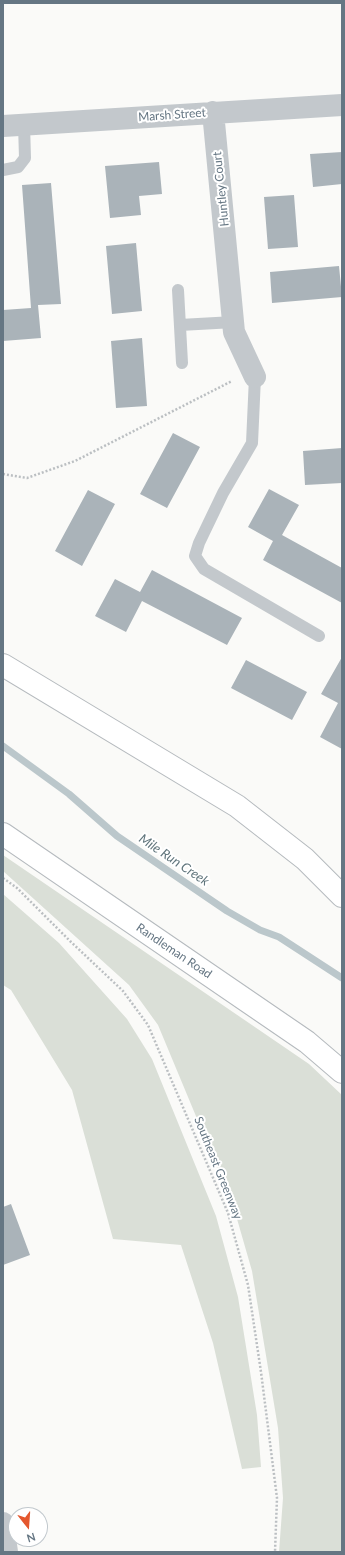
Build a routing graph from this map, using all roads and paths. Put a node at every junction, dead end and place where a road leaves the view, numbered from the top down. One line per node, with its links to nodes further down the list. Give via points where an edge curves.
1 (342, 105): 2 (street, Marsh Street)
2 (213, 112): 3 (street, Marsh Street); 8 (street, Huntley Court)
3 (24, 124): 4 (street, Marsh Street); 5 (lane, via 24,158 18,167)
4 (3, 126)
5 (3, 170)
6 (178, 290): 7 (lane)
7 (180, 325): 8 (lane); 9 (lane)
8 (234, 327): 10 (street, Huntley Court)
9 (182, 363)
10 (254, 374): 11 (path, via 75,461 27,478); 12 (lane, via 252,443 224,493 195,556 204,570)
11 (3, 474)
12 (319, 636)
13 (3, 665): 16 (main road, via 237,806 305,859)
14 (3, 834): 17 (main road, Randleman Road, via 307,1042)
15 (3, 878): 20 (path, Southeast Greenway, via 17,888 123,991 148,1025 228,1213 248,1285 261,1372 277,1498)
16 (342, 896)
17 (342, 1072)
18 (3, 1523): 19 (street)
19 (7, 1552)
20 (275, 1552)

